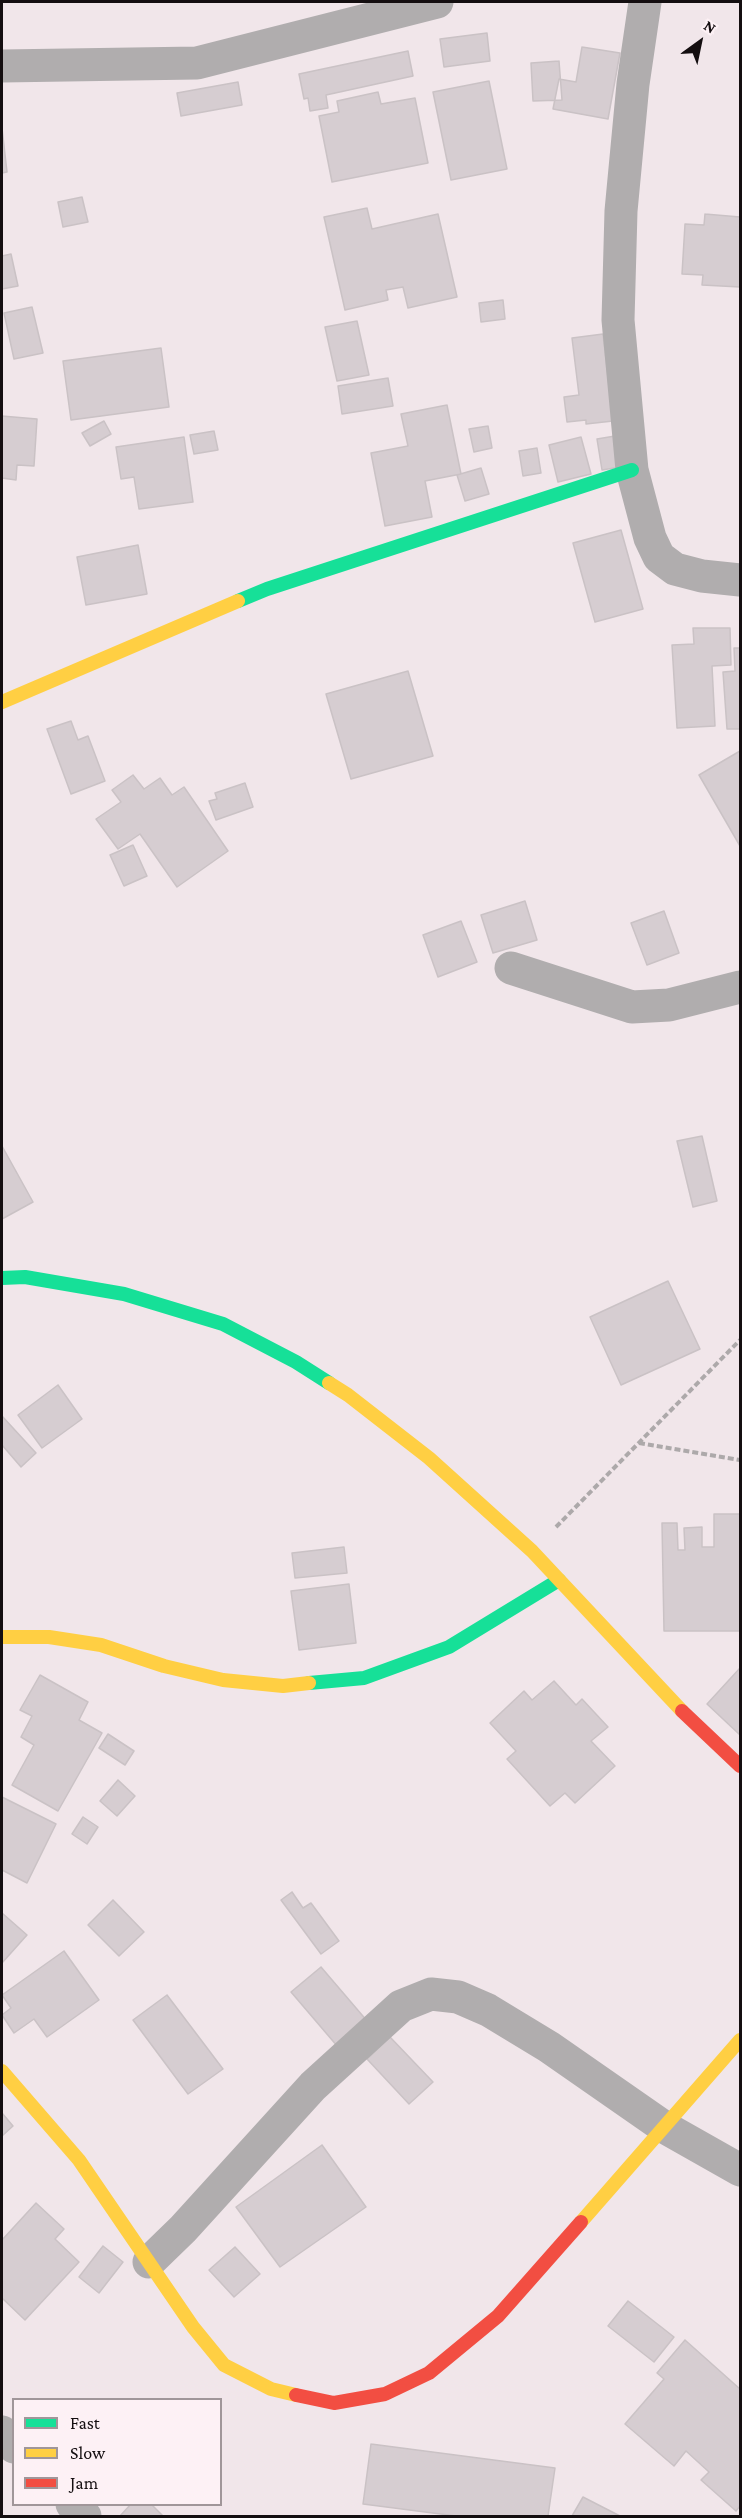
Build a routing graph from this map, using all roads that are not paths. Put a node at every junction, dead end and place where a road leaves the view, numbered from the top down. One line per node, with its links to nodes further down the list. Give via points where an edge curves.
1 (437, 2): 3 (street, via 196,63)
2 (645, 2): 4 (street, via 621,211 618,320)
3 (2, 66)
4 (632, 470): 5 (street, via 659,557 675,568 702,576); 6 (street, via 267,589)
5 (741, 580)
6 (2, 702)
7 (511, 968): 8 (street, via 632,1008 669,1005)
8 (741, 987)
9 (2, 1278): 10 (street, via 25,1277 124,1294 222,1324 296,1362 348,1395 429,1458)
10 (559, 1580): 11 (street, via 449,1647 364,1678 283,1686 224,1680 101,1645 49,1637); 12 (street, via 688,1717)
11 (2, 1637)
12 (741, 1766)
13 (741, 2040): 15 (street)
14 (2, 2071): 17 (street, via 80,2160)
15 (664, 2127): 16 (street); 17 (street, via 488,2010 458,1996 431,1994 401,2006 314,2086); 17 (street, via 498,2316 429,2373 385,2394 334,2403 271,2389 224,2365)
16 (741, 2170)
17 (149, 2262)
18 (2, 2432): 19 (street)
19 (12, 2444)
20 (73, 2506): 21 (street)
21 (85, 2517)

